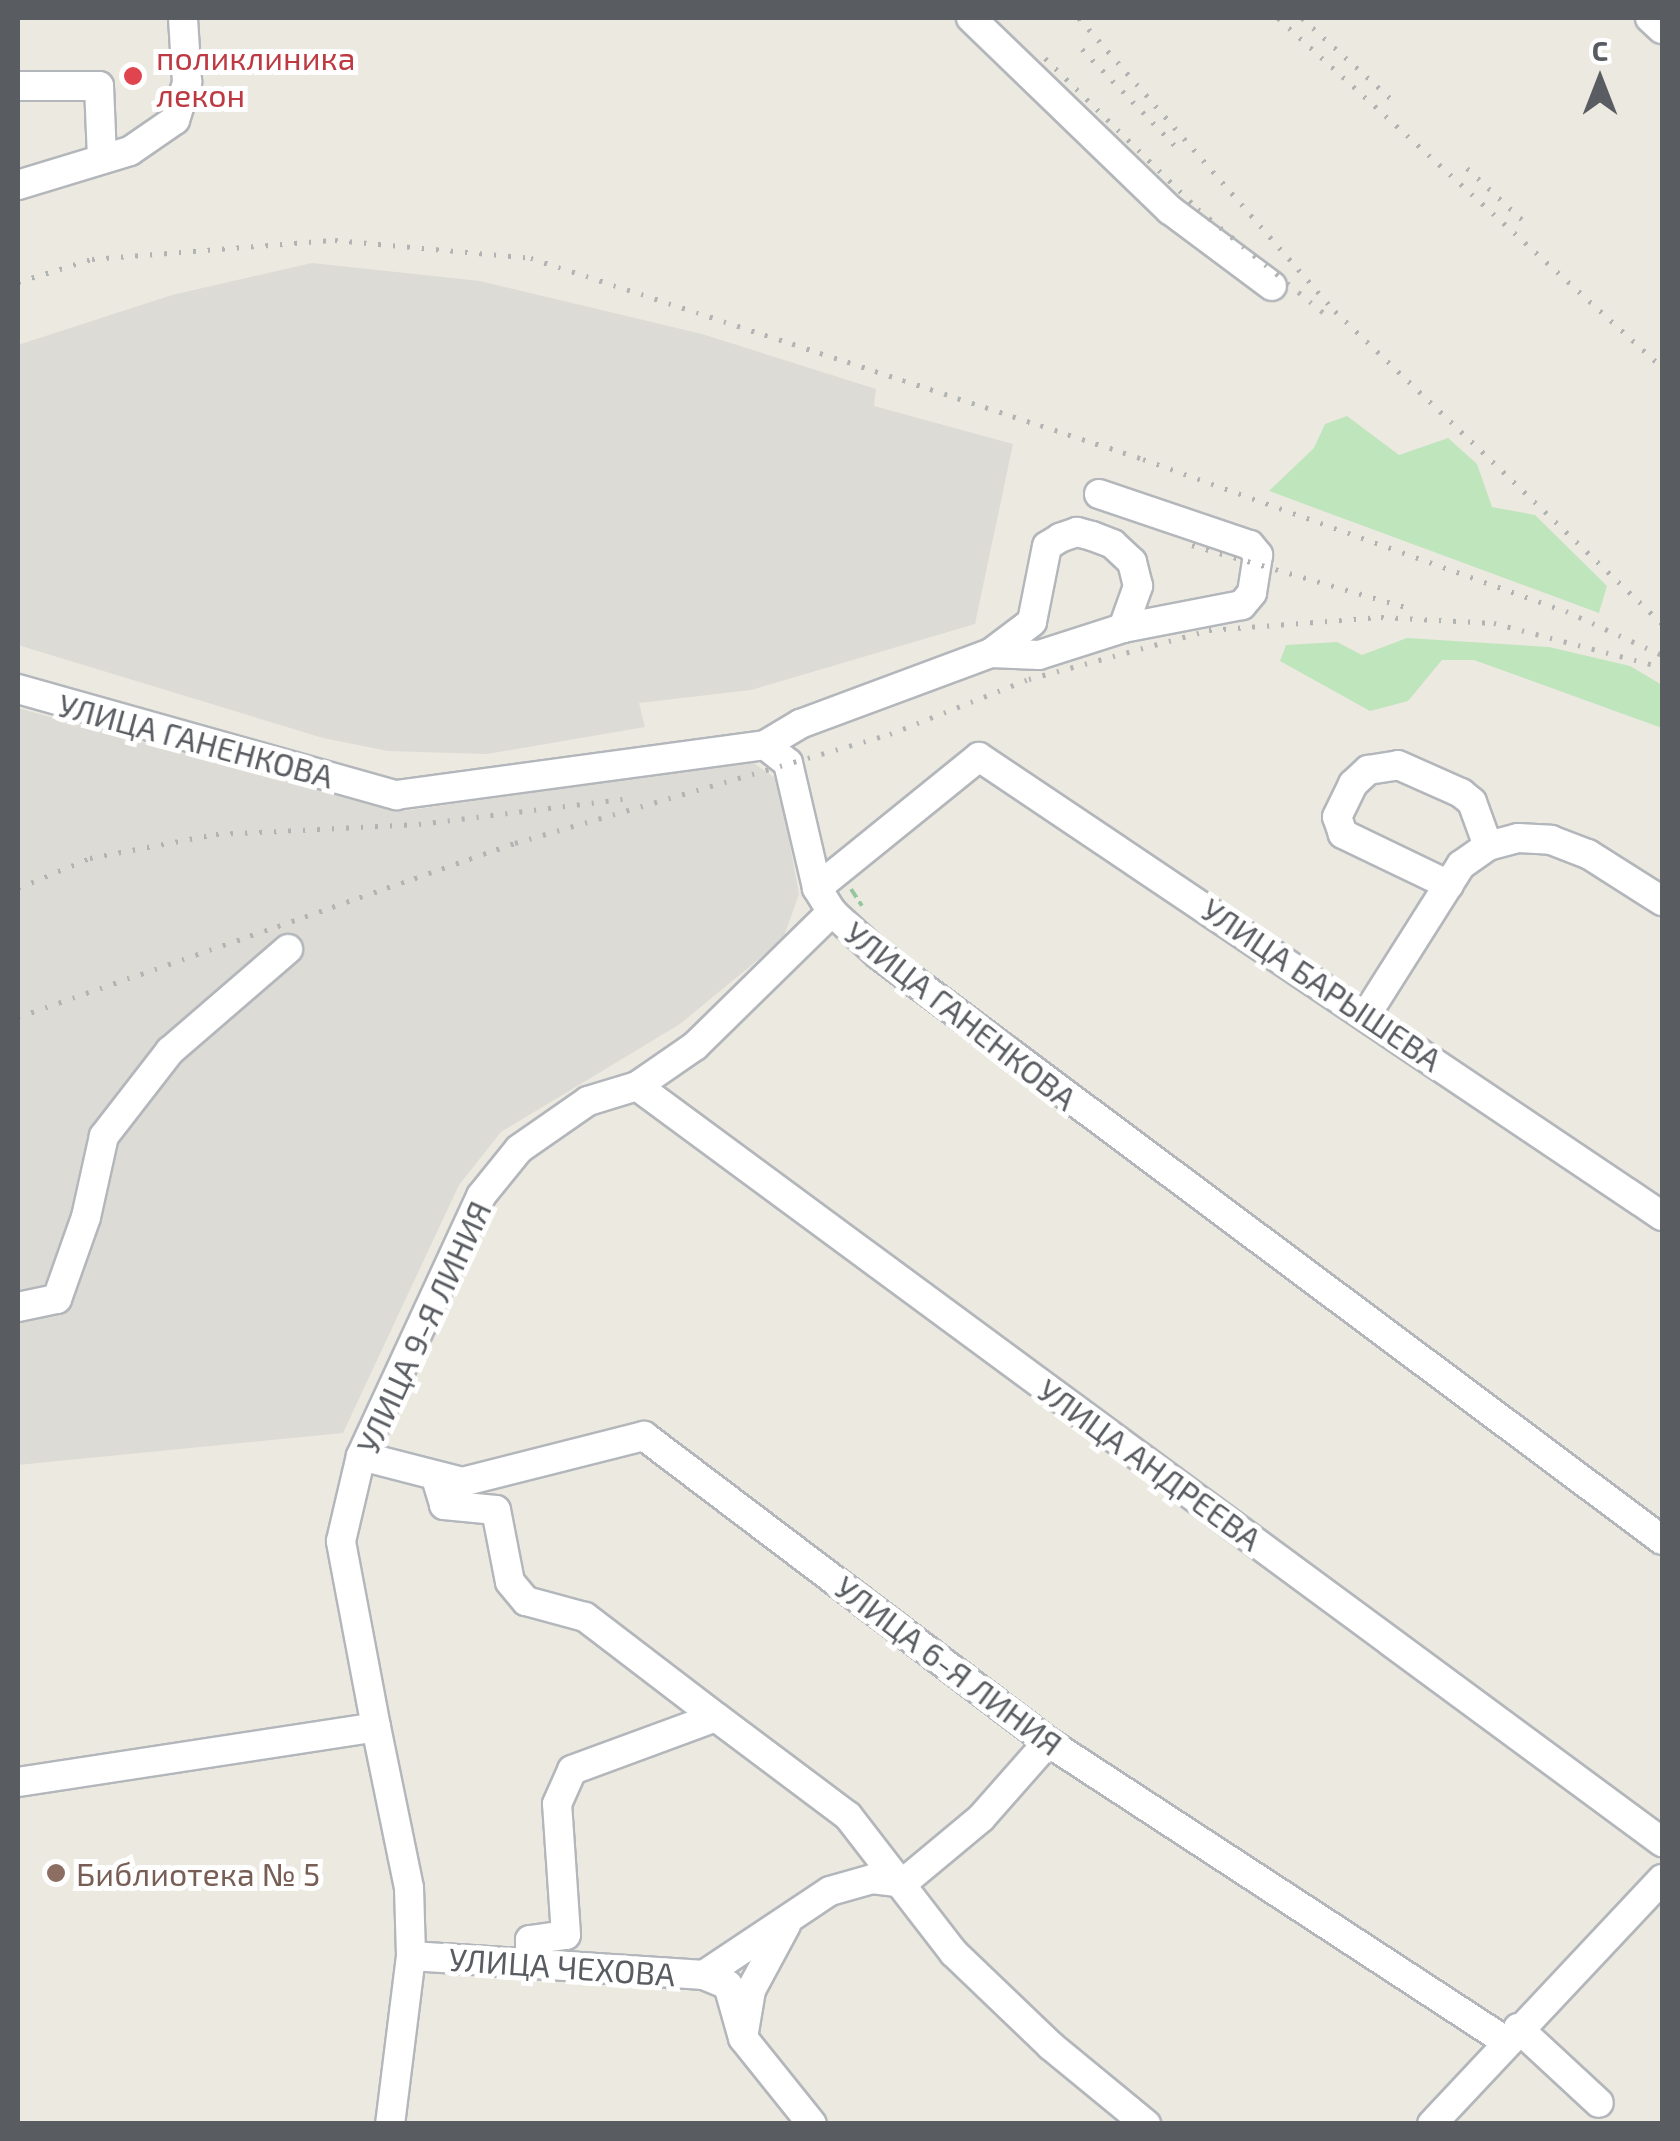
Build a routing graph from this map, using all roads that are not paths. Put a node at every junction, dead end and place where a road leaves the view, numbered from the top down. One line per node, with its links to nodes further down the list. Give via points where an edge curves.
1 (183, 18): 6 (street, via 187,82 176,120 130,151)
2 (971, 18): 8 (street, via 1170,210)
3 (1650, 18): 4 (street)
4 (1662, 29)
5 (18, 86): 6 (street, via 99,86)
6 (102, 159): 7 (street)
7 (18, 185)
8 (1272, 286)
9 (1099, 494): 10 (street)
10 (1148, 510): 11 (street); 12 (street, via 1250,546 1258,566 1242,605)
11 (1123, 552): 12 (street, via 1138,586); 13 (street, via 1077,532 1048,546 1032,622)
12 (1122, 628): 13 (street, via 1039,655)
13 (991, 654): 15 (street, via 800,724)
14 (18, 689): 15 (street, УЛИЦА ГАНЕНКОВА, via 396,795)
15 (765, 745): 18 (street, УЛИЦА ГАНЕНКОВА, via 788,763)
16 (1488, 846): 17 (street, via 1461,865); 17 (street, via 1472,802 1460,792 1398,764 1368,770 1352,784 1337,818 1343,834); 19 (street, via 1518,838 1551,840 1588,854)
17 (1449, 885): 22 (street)
18 (817, 888): 20 (street, УЛИЦА ГАНЕНКОВА); 22 (street, УЛИЦА БАРЫШЕВА, via 979,756)
19 (1662, 901)
20 (832, 912): 23 (street, УЛИЦА 9-Я ЛИНИЯ, via 695,1046); 28 (street, УЛИЦА ГАНЕНКОВА, via 1032,1074)
21 (288, 949): 25 (street, via 170,1051 104,1136 86,1218 57,1299)
22 (1368, 1012): 24 (street, УЛИЦА БАРЫШЕВА)
23 (637, 1086): 26 (street, УЛИЦА 9-Я ЛИНИЯ, via 588,1102 532,1140 481,1196); 33 (street, УЛИЦА АНДРЕЕВА)
24 (1662, 1216)
25 (18, 1307)
26 (361, 1456): 27 (street, УЛИЦА 6-Я ЛИНИЯ); 30 (street, УЛИЦА 9-Я ЛИНИЯ, via 340,1541)
27 (436, 1478): 29 (street, via 444,1505 496,1510 510,1582 526,1601 585,1617); 31 (street, УЛИЦА 6-Я ЛИНИЯ, via 462,1482 644,1436)
28 (1662, 1540)
29 (716, 1717): 35 (street, via 848,1816); 38 (street, via 572,1770 556,1804 566,1935 530,1940)
30 (376, 1728): 32 (street); 37 (street, УЛИЦА 9-Я ЛИНИЯ, via 408,1888)
31 (1048, 1742): 35 (street, via 982,1818); 40 (street, УЛИЦА 6-Я ЛИНИЯ)
32 (18, 1782)
33 (1662, 1842)
34 (1662, 1879): 40 (street)
35 (903, 1883): 36 (street, УЛИЦА ЧЕХОВА, via 872,1880); 45 (street, via 954,1953)
36 (798, 1907): 39 (street, УЛИЦА ЧЕХОВА); 41 (street, via 751,1990)
37 (411, 1956): 38 (street, УЛИЦА ЧЕХОВА); 44 (street, УЛИЦА 9-Я ЛИНИЯ)
38 (530, 1964): 39 (street, УЛИЦА ЧЕХОВА)
39 (704, 1975): 41 (street, via 728,1985)
40 (1512, 2035): 42 (street, УЛИЦА 6-Я ЛИНИЯ); 46 (street)
41 (743, 2038): 43 (street)
42 (1599, 2103)
43 (808, 2122)
44 (390, 2124)
45 (1146, 2124)
46 (1432, 2124)

